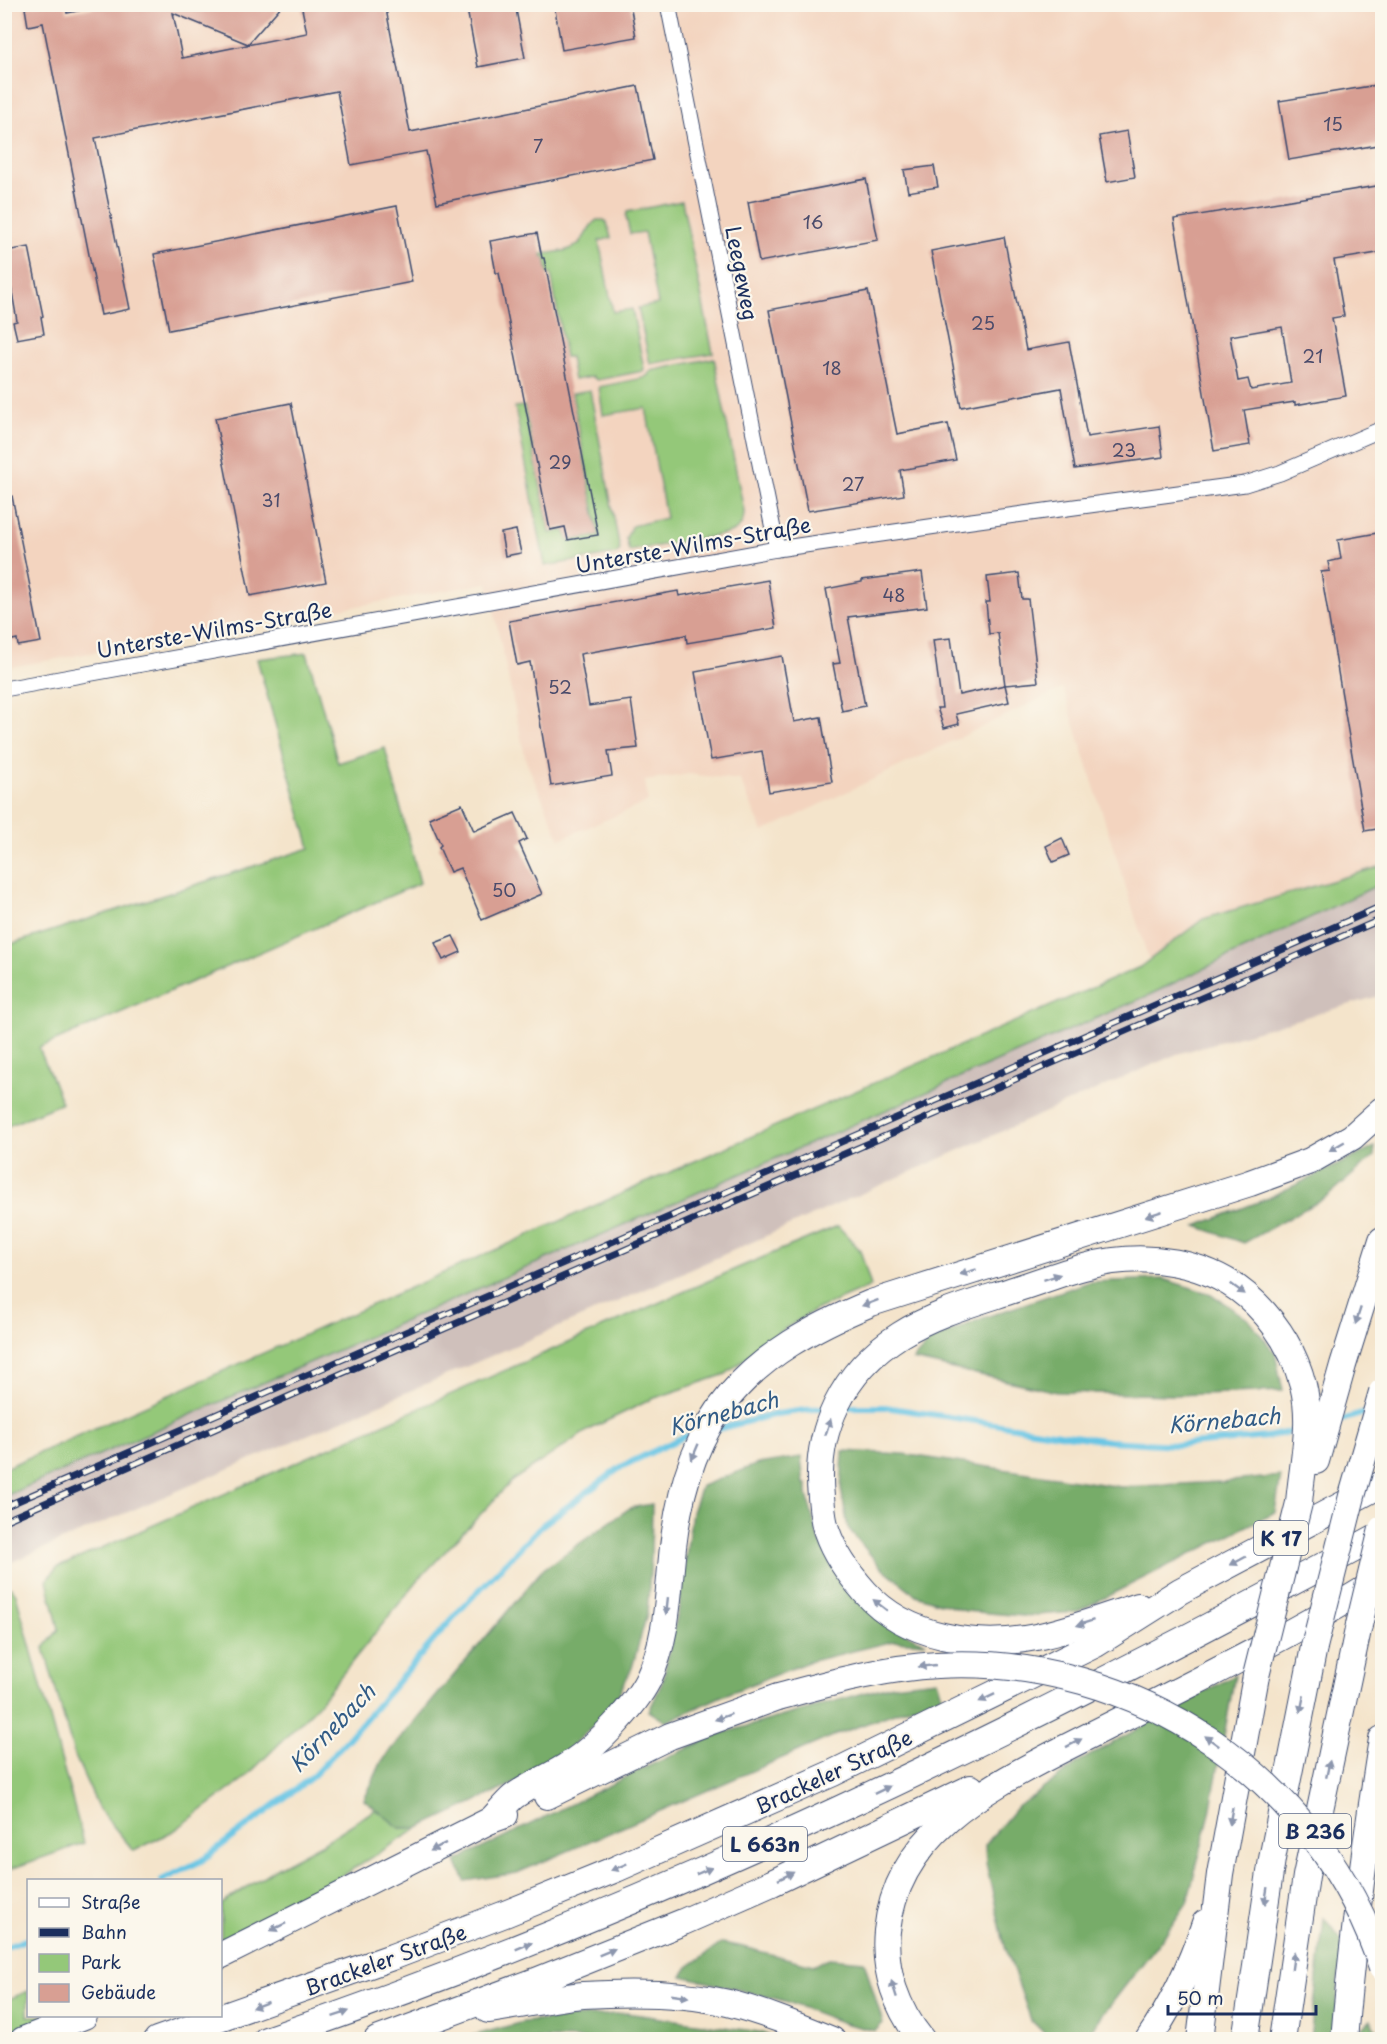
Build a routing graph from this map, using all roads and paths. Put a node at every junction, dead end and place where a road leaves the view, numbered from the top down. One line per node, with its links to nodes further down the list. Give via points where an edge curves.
1 (668, 4): 3 (street, Leegeweg)
2 (1383, 429): 3 (street, Unterste-Wilms-Straße, via 1245,484)
3 (777, 549): 4 (street, Unterste-Wilms-Straße)
4 (4, 688)
5 (1383, 1110): 19 (highway, one-way to 19, via 1352,1137 1310,1161 871,1303 833,1318 768,1358 722,1405 691,1463 680,1503 665,1627 647,1681 632,1705 573,1762 512,1798)
6 (1383, 1240): 9 (highway, one-way to 9, via 1313,1470)
7 (1383, 1392): 33 (highway, B 236, one-way to 33, bridge, via 1314,1647 1272,1859)
8 (1383, 1484): 14 (highway, Brackeler Straße / K 17, one-way to 14)
9 (1299, 1503): 14 (highway, one-way to 9, via 1062,1630 1002,1641 962,1640 930,1633 898,1619 868,1596 848,1573 825,1530 819,1484 820,1452 837,1402 863,1365 879,1351 937,1317 1086,1267 1133,1260 1187,1264 1218,1275 1242,1290 1280,1332 1295,1360 1304,1387 1308,1421); 20 (highway, one-way to 20, bridge, via 1256,1676)
10 (1383, 1529): 34 (highway, B 236, one-way to 10, bridge, via 1306,1876)
11 (1383, 1534): 16 (highway, Brackeler Straße / K 17)
12 (1383, 1578): 15 (highway)
13 (1383, 1585): 15 (highway)
14 (1180, 1591): 26 (highway, Brackeler Straße / L 663n, one-way to 26, via 1096,1644 973,1705 833,1773 616,1869 393,1958)
15 (1349, 1599): 18 (highway, one-way to 15)
16 (1245, 1609): 27 (highway, Brackeler Straße / L 663n, one-way to 16, via 518,1949 739,1856 994,1736)
17 (1383, 1739): 35 (highway, via 1360,1886)
18 (1022, 1770): 24 (highway, one-way to 18, via 683,1922 967,1789); 30 (highway, one-way to 18, via 899,2003 887,1961 886,1938 893,1900 909,1865 947,1820 972,1799)
19 (491, 1820): 21 (highway, one-way to 21); 22 (highway, one-way to 19, bridge, via 1367,1929 1320,1845 1281,1798 1243,1764 1160,1710 1067,1676 1014,1667 937,1665 871,1673 778,1697 670,1736)
20 (1220, 1874): 31 (highway, via 1198,1944 1172,2005); 32 (highway)
21 (222, 1955)
22 (1383, 1968)
23 (81, 2017): 25 (highway)
24 (435, 2018): 28 (highway); 29 (highway, one-way to 29, via 580,1996 672,1994 727,2003 779,2018)
25 (23, 2040)
26 (157, 2040)
27 (266, 2040)
28 (377, 2040)
29 (832, 2040)
30 (922, 2040)
31 (1148, 2040)
32 (1200, 2040)
33 (1245, 2040)
34 (1282, 2040)
35 (1344, 2040)

